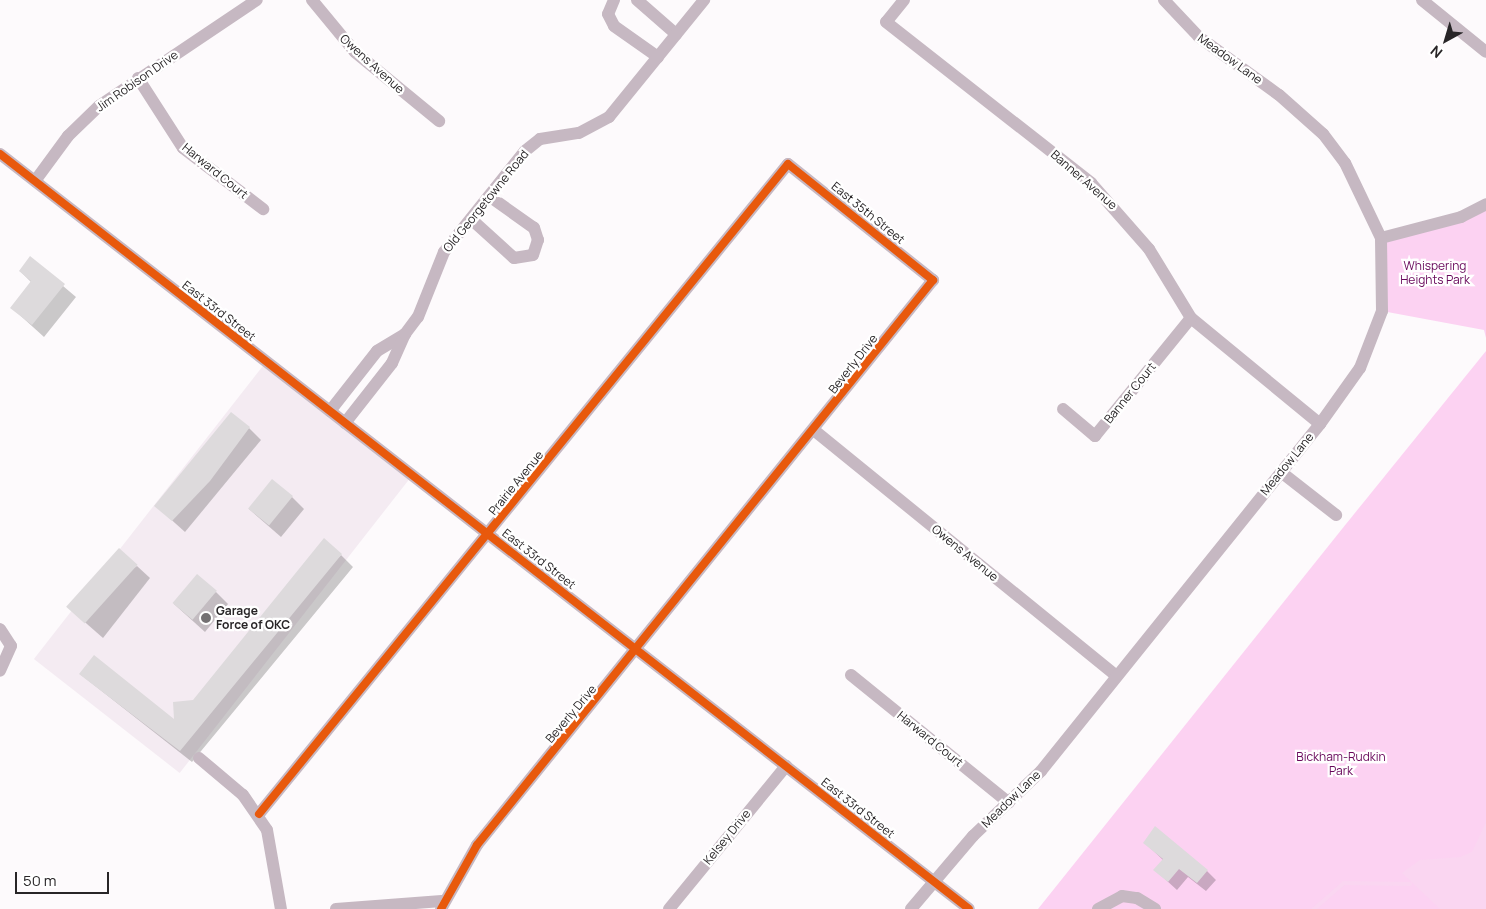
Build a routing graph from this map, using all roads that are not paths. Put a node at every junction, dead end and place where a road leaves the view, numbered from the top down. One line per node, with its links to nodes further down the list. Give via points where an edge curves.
1 (257, 0): 12 (street, Jim Robison Drive)
2 (312, 0): 13 (street, Owens Avenue, via 355,52)
3 (614, 0): 11 (street, via 608,14 614,26)
4 (637, 0): 9 (street)
5 (704, 0): 9 (street, Old Georgetowne Road)
6 (904, 0): 23 (street, Banner Avenue, via 886,22 1091,183 1149,249)
7 (1164, 0): 21 (street, Meadow Lane, via 1199,37 1279,95 1323,134 1367,201)
8 (1422, 0): 10 (street)
9 (676, 34): 11 (street, Old Georgetowne Road)
10 (1486, 52)
11 (658, 57): 17 (street, Old Georgetowne Road, via 601,124 579,133 540,139 525,151)
12 (138, 78): 16 (street, Jim Robison Drive, via 80,123); 19 (street, Harward Court, via 183,148)
13 (439, 121)
14 (0, 154): 16 (street, East 33rd Street)
15 (788, 164): 22 (street, East 35th Street); 34 (street, Prairie Avenue)
16 (35, 181): 28 (street, East 33rd Street)
17 (489, 196): 20 (street, Old Georgetowne Road); 20 (street, via 534,228 538,240 533,255 514,258)
18 (1486, 204): 21 (street, via 1461,217)
19 (263, 209)
20 (471, 219): 24 (street, Old Georgetowne Road, via 444,252 421,312)
21 (1381, 238): 30 (street, Meadow Lane, via 1383,304 1373,342 1352,383)
22 (933, 280): 31 (street, Beverly Drive)
23 (1191, 318): 27 (street, Banner Court, via 1095,436); 30 (street, Banner Avenue)
24 (405, 334): 25 (street, Old Georgetowne Road); 26 (street, Old Georgetowne Road)
25 (372, 357): 26 (street); 28 (street, Old Georgetowne Road)
26 (388, 370): 29 (street, Old Georgetowne Road)
27 (1063, 410)
28 (330, 411): 29 (street, East 33rd Street)
29 (345, 422): 34 (street, East 33rd Street)
30 (1320, 424): 32 (street, Meadow Lane)
31 (815, 431): 36 (street, Beverly Drive); 39 (street, Owens Avenue)
32 (1281, 472): 33 (street); 39 (street, Meadow Lane)
33 (1336, 515)
34 (489, 534): 36 (street, East 33rd Street); 43 (street, Prairie Avenue)
35 (0, 629): 37 (street, via 11,646)
36 (638, 650): 41 (street, East 33rd Street); 45 (street, Beverly Drive, via 477,845)
37 (0, 671)
38 (851, 675): 42 (street, Harward Court)
39 (1116, 676): 42 (street, Meadow Lane, via 1041,771)
40 (200, 758): 43 (street)
41 (786, 766): 44 (street, East 33rd Street); 48 (street, Kelsey Drive)
42 (1009, 803): 44 (street, Meadow Lane)
43 (259, 814): 46 (street, via 275,855)
44 (934, 881): 49 (street, Meadow Lane); 50 (street, East 33rd Street)
45 (441, 905): 47 (street)
46 (281, 909)
47 (336, 909)
48 (669, 909)
49 (911, 909)
50 (969, 909)
51 (1098, 909): 52 (street, via 1122,896 1137,898)
52 (1155, 909)

